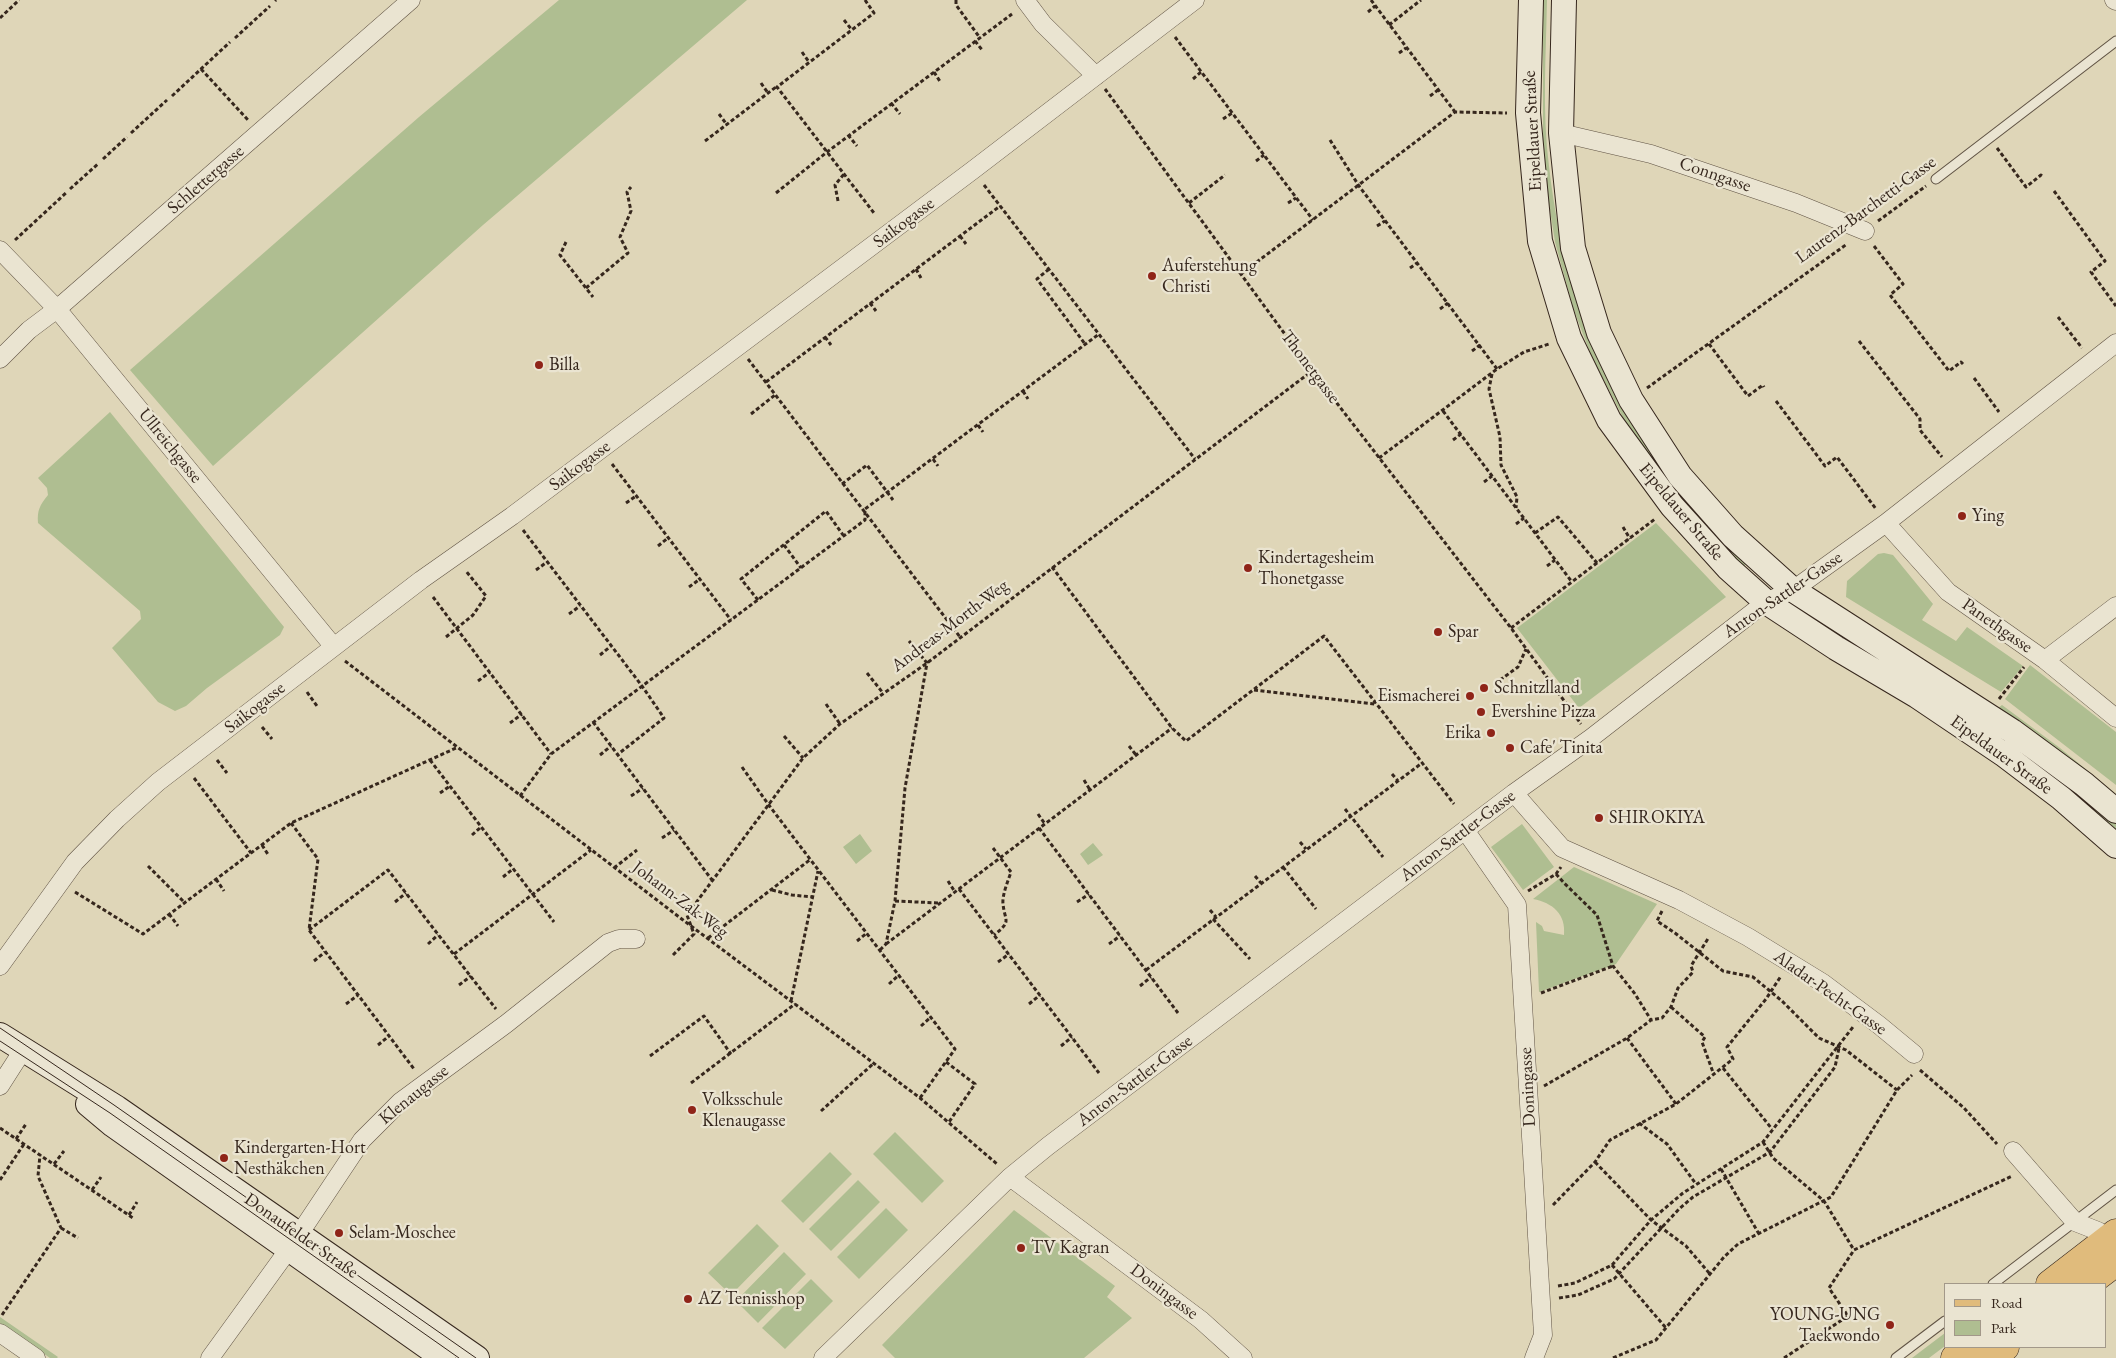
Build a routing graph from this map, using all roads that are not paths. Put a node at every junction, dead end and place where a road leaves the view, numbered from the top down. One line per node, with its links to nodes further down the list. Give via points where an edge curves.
1 (411, 0): 12 (street, Schlettergasse)
2 (1194, 0): 7 (street, Saikogasse)
3 (1530, 0): 17 (main road, Eipeldauer Straße, via 1528,113 1540,241 1569,338 1609,420 1672,506 1728,568)
4 (1564, 0): 8 (main road, Eipeldauer Straße)
5 (1020, 6): 7 (street, via 1044,24)
6 (2116, 41): 9 (lane, Laurenz-Barchetti-Gasse)
7 (1096, 76): 19 (street, Saikogasse)
8 (1561, 133): 10 (street, Conngasse, via 1651,154 1796,203); 16 (main road, Eipeldauer Straße, via 1573,248 1600,333 1631,400 1680,476 1733,536)
9 (1936, 178)
10 (1865, 231)
11 (1, 251): 12 (street, Ullreichgasse)
12 (58, 309): 14 (street, Schlettergasse, via 29,330); 19 (street, Ullreichgasse)
13 (2116, 343): 15 (street, Anton-Sattler-Gasse)
14 (0, 359)
15 (1886, 523): 16 (street, Anton-Sattler-Gasse); 20 (street, Panethgasse, via 1948,592)
16 (1793, 590): 17 (street, Anton-Sattler-Gasse); 23 (main road, Eipeldauer Straße, via 2012,731)
17 (1766, 602): 22 (street, Anton-Sattler-Gasse, via 1591,738); 25 (main road, Eipeldauer Straße, via 2003,754)
18 (2116, 606): 20 (street)
19 (334, 647): 27 (street, Saikogasse, via 158,782 111,825 59,882)
20 (2040, 656): 21 (street, Panethgasse)
21 (2116, 718)
22 (1514, 793): 24 (street, Anton-Sattler-Gasse); 30 (street, Aladar-Pecht-Gasse, via 1562,848 1679,900 1790,963 1823,983)
23 (2116, 810)
24 (1465, 830): 33 (street, Anton-Sattler-Gasse); 51 (street, Doningasse, via 1517,905 1543,1335)
25 (2116, 846)
26 (636, 938): 36 (street, Klenaugasse, via 608,942 506,1024 400,1102 362,1140)
27 (0, 966)
28 (0, 1035): 29 (main road, Donaufelder Straße)
29 (23, 1050): 31 (street); 36 (main road, Donaufelder Straße, via 117,1108); 36 (main road, Donaufelder Straße, via 113,1125)
30 (1914, 1054)
31 (0, 1086)
32 (2013, 1151): 35 (street)
33 (1010, 1177): 49 (street, Anton-Sattler-Gasse); 50 (street, Doningasse, via 1201,1320)
34 (2116, 1190): 35 (lane)
35 (2075, 1222): 37 (street, via 2098,1231); 38 (lane)
36 (294, 1242): 45 (main road, Donaufelder Straße); 47 (street, Klenaugasse); 48 (main road, Donaufelder Straße)
37 (2113, 1245): 39 (main road); 40 (main road)
38 (1994, 1283)
39 (2052, 1283)
40 (2088, 1283)
41 (1944, 1322): 52 (lane)
42 (1, 1324): 46 (street)
43 (1969, 1348): 53 (main road)
44 (2004, 1348): 54 (main road)
45 (447, 1355)
46 (36, 1358)
47 (210, 1358)
48 (477, 1358)
49 (823, 1358)
50 (1243, 1358)
51 (1534, 1358)
52 (1896, 1358)
53 (1955, 1358)
54 (1991, 1358)

